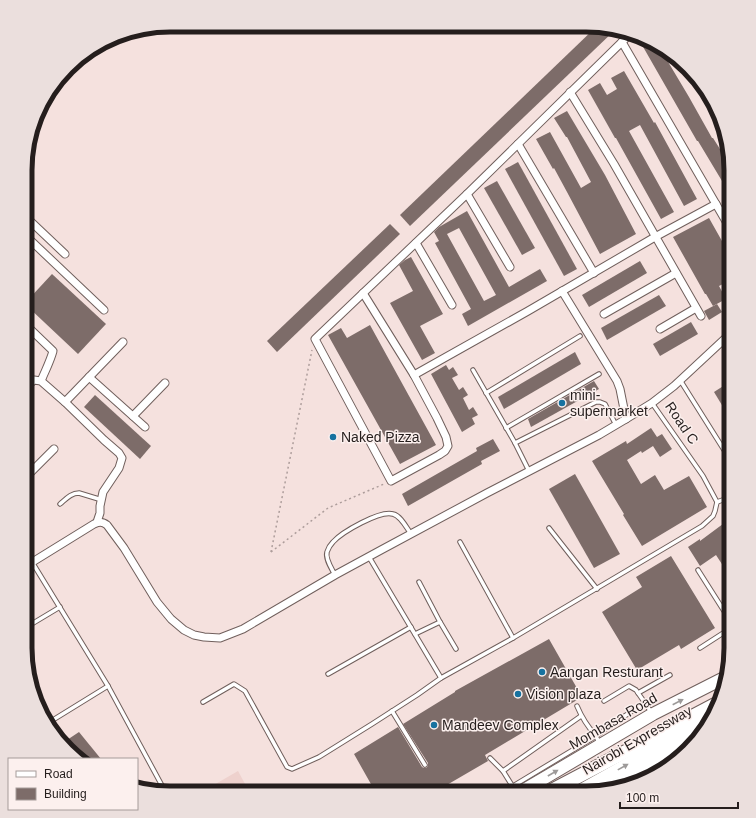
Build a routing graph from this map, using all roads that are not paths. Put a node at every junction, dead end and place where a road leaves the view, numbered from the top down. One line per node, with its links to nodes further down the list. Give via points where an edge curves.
1 (626, 38): 2 (street)
2 (622, 42): 3 (street); 6 (street)
3 (570, 92): 4 (street); 9 (street)
4 (518, 144): 5 (street); 14 (street)
5 (467, 194): 11 (street); 13 (street)
6 (716, 204): 7 (street); 9 (street)
7 (724, 218)
8 (32, 223): 12 (street)
9 (655, 237): 14 (street); 15 (street)
10 (32, 242): 20 (street)
11 (416, 243): 17 (street); 18 (street)
12 (65, 254)
13 (510, 267)
14 (594, 273): 16 (street)
15 (676, 273): 19 (street); 21 (street)
16 (562, 291): 30 (street); 40 (street, via 620,388)
17 (363, 293): 30 (street); 30 (street, via 315,339 391,481 440,455 448,446 437,418)
18 (452, 304)
19 (696, 308): 22 (street); 23 (street)
20 (104, 310)
21 (604, 314)
22 (701, 316)
23 (660, 329)
24 (32, 331): 33 (street, via 53,351)
25 (580, 336): 36 (lane)
26 (724, 339): 32 (street, Road C)
27 (124, 342): 31 (street)
28 (473, 370): 36 (lane)
29 (598, 374): 43 (lane)
30 (414, 375)
31 (90, 377): 37 (street); 39 (street)
32 (680, 380): 38 (street, Road C); 46 (lane)
33 (41, 381): 34 (street); 37 (street)
34 (32, 382)
35 (165, 383): 39 (street)
36 (486, 393): 43 (lane)
37 (65, 402): 49 (street, via 119,452 122,458 119,468 103,492)
38 (652, 403): 40 (street); 51 (lane, Road C, via 703,476)
39 (133, 416): 42 (street)
40 (626, 419): 41 (street)
41 (616, 425): 44 (lane, via 605,404 596,402); 48 (street)
42 (145, 427)
43 (506, 428): 44 (lane)
44 (515, 443): 48 (lane)
45 (54, 448): 47 (street)
46 (724, 450)
47 (32, 470)
48 (529, 470): 55 (street)
49 (102, 500): 52 (lane, via 75,493); 53 (street)
50 (724, 500): 51 (lane)
51 (717, 502): 63 (lane, via 713,516 702,526)
52 (60, 504)
53 (97, 522): 58 (street); 61 (street, via 107,524 157,602 171,619 194,635 220,638 243,629)
54 (549, 528): 63 (lane)
55 (411, 534): 57 (street); 61 (lane, via 401,519 393,514 383,514 354,527 332,543 327,552)
56 (460, 542): 71 (lane)
57 (369, 557): 61 (street); 68 (lane)
58 (32, 562)
59 (32, 568): 64 (lane)
60 (698, 570): 65 (lane)
61 (335, 575)
62 (419, 582): 66 (lane)
63 (597, 589): 71 (lane)
64 (60, 607): 67 (lane); 78 (lane)
65 (724, 611)
66 (440, 622): 70 (lane); 73 (lane)
67 (32, 624)
68 (411, 627): 70 (lane); 74 (lane)
69 (724, 633): 72 (lane)
70 (415, 634): 76 (lane)
71 (513, 638): 76 (lane)
72 (700, 648)
73 (456, 649)
74 (328, 674)
75 (670, 675): 79 (lane)
76 (441, 678): 85 (lane)
77 (720, 680): 86 (highway, Mombasa Road, one-way to 77)
78 (108, 686): 88 (lane); 96 (lane)
79 (638, 693): 80 (lane, via 629,686); 82 (lane)
80 (604, 701)
81 (203, 702): 85 (lane, via 234,684 245,691 286,767 292,769 319,757)
82 (645, 703): 86 (lane); 90 (lane, via 612,724)
83 (577, 706): 87 (lane)
84 (711, 707): 99 (highway)
85 (392, 711): 93 (lane)
86 (653, 714): 90 (highway, Mombasa Road)
87 (581, 716): 90 (lane); 94 (lane)
88 (53, 720)
89 (701, 723): 100 (highway, Nairobi Expressway, one-way to 89)
90 (598, 741): 98 (highway, Mombasa Road)
91 (683, 746): 95 (highway, Nairobi Expressway)
92 (490, 758): 94 (lane)
93 (425, 765)
94 (503, 771): 97 (lane)
95 (624, 780)
96 (162, 786)
97 (513, 786)
98 (524, 786)
99 (560, 786)
100 (589, 786)

